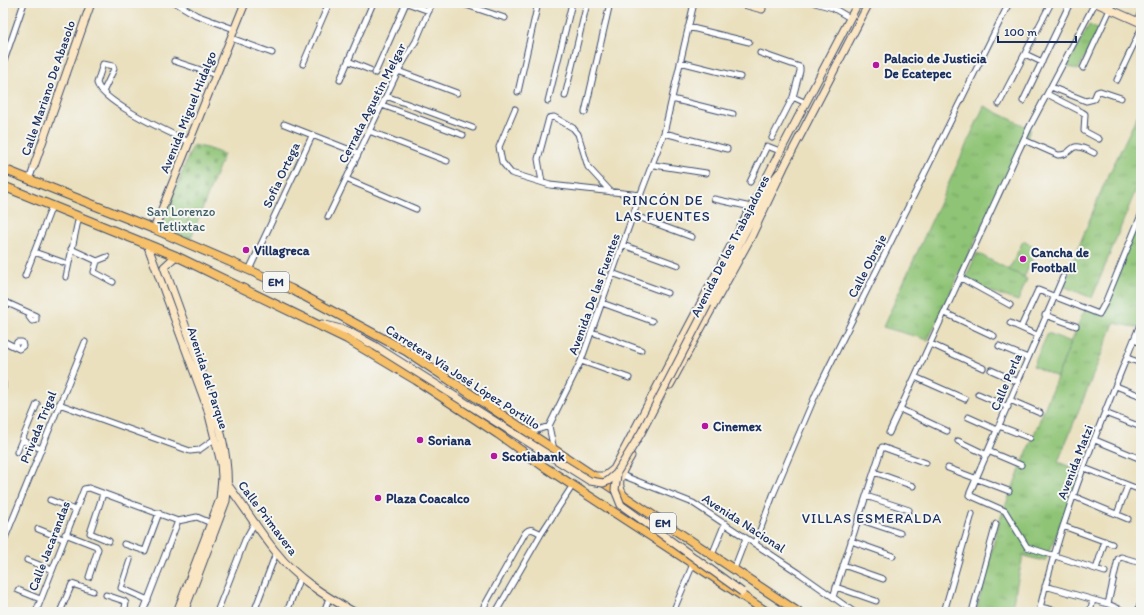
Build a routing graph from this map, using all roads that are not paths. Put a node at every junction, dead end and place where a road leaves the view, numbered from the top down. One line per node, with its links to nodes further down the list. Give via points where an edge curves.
1 (24, 3): 43 (street)
2 (91, 3): 85 (main road, Calle Mariano De Abasolo)
3 (176, 3): 32 (street, via 196,15)
4 (245, 3): 32 (main road, Avenida Miguel Hidalgo)
5 (329, 3): 44 (street)
6 (373, 3): 40 (street)
7 (406, 3): 26 (street); 40 (street, via 372,72)
8 (432, 3): 26 (street, Cerrada Agustin Melgar)
9 (460, 3): 28 (street)
10 (538, 3): 53 (street)
11 (572, 3): 61 (street)
12 (587, 3): 57 (street)
13 (610, 3): 67 (street)
14 (694, 3): 31 (street, Avenida De las Fuentes)
15 (742, 3): 23 (main road)
16 (815, 3): 29 (street, via 833,8)
17 (858, 3): 29 (main road, Avenida De los Trabajadores)
18 (869, 3): 86 (main road, Avenida De los Trabajadores)
19 (1009, 3): 231 (street, Calle Obraje, via 818,389)
20 (1051, 3): 38 (street)
21 (1070, 3): 42 (street)
22 (1096, 3): 24 (main road); 51 (street)
23 (752, 5): 25 (main road)
24 (1111, 6): 30 (main road); 45 (street)
25 (762, 9)
26 (429, 11): 46 (street, Cerrada Agustin Melgar, via 416,41)
27 (1141, 12): 30 (street)
28 (505, 18)
29 (850, 18): 63 (main road, Avenida De los Trabajadores)
30 (1139, 22)
31 (688, 27): 35 (street); 41 (street, Avenida De las Fuentes)
32 (234, 29): 34 (main road, Avenida Miguel Hidalgo)
33 (1141, 29): 50 (street)
34 (231, 38): 36 (street); 47 (main road, Avenida Miguel Hidalgo)
35 (748, 42)
36 (272, 53)
37 (760, 53): 58 (street, via 800,67)
38 (1025, 54): 42 (street); 64 (street)
39 (174, 61): 47 (street)
40 (348, 61): 49 (street)
41 (680, 62): 48 (street); 60 (street, Avenida De las Fuentes)
42 (1042, 62): 62 (street)
43 (3, 64)
44 (303, 64)
45 (1083, 68)
46 (398, 71): 54 (street); 56 (street, Cerrada Agustin Melgar)
47 (216, 75): 78 (main road, Avenida Miguel Hidalgo)
48 (740, 77)
49 (340, 80)
50 (1117, 80)
51 (1051, 87): 55 (street); 59 (street, via 1086,101 1094,99 1100,91)
52 (103, 92): 52 (street, via 114,67 106,64 103,64 96,83); 78 (street, via 119,106)
53 (518, 92)
54 (457, 93)
55 (1047, 94): 76 (street, via 1082,112 1085,117 1084,131); 77 (street)
56 (386, 96): 65 (street, Cerrada Agustin Melgar); 70 (street)
57 (565, 96)
58 (793, 97): 63 (street); 75 (street)
59 (1120, 98)
60 (672, 99): 68 (street); 72 (street, Avenida De las Fuentes)
61 (548, 101)
62 (1023, 101)
63 (806, 103): 80 (main road, Avenida De los Trabajadores)
64 (999, 104)
65 (382, 105): 71 (street, Cerrada Agustin Melgar); 73 (street)
66 (514, 109): 91 (street, via 499,146 502,162 511,173)
67 (585, 112)
68 (733, 114)
69 (284, 124): 74 (street)
70 (473, 128)
71 (369, 131): 81 (street, Cerrada Agustin Melgar); 83 (street)
72 (664, 133): 79 (street); 84 (street, Avenida De las Fuentes)
73 (463, 135)
74 (312, 136): 81 (street, Sofia Ortega); 115 (street, Sofia Ortega)
75 (772, 138)
76 (1099, 139)
77 (1024, 140): 82 (street, via 1058,155 1063,155 1076,146); 120 (street)
78 (189, 142): 104 (main road, Avenida Miguel Hidalgo)
79 (727, 149)
80 (780, 151): 92 (street, via 767,146); 98 (main road, Avenida De los Trabajadores)
81 (358, 153): 89 (street, Cerrada Agustin Melgar)
82 (1094, 153)
83 (447, 161)
84 (654, 165): 88 (street); 95 (street, Avenida De las Fuentes)
85 (34, 166): 90 (street, Calle Mariano De Abasolo)
86 (784, 167): 132 (main road, bridge, via 769,186 641,433 616,474 608,482 590,481 348,331); 194 (main road, Avenida De los Trabajadores, via 747,243)
87 (3, 169): 90 (main road, Carretera Vía José López Portillo / EM)
88 (706, 173)
89 (346, 179): 99 (street, Cerrada Agustin Melgar); 103 (street)
90 (29, 180): 104 (main road, Carretera Vía José López Portillo / EM)
91 (542, 182): 94 (street); 94 (street, via 538,159 549,118 554,117 574,128 588,167)
92 (750, 182)
93 (3, 186): 97 (main road, EM)
94 (610, 192): 95 (street)
95 (641, 195): 100 (street, Avenida De las Fuentes)
96 (714, 199): 98 (street)
97 (52, 206): 102 (main road, EM); 109 (street)
98 (751, 207): 123 (main road, Avenida De los Trabajadores)
99 (416, 209)
100 (633, 215): 105 (street); 107 (street, Avenida De las Fuentes)
101 (1141, 215): 124 (street, via 1099,314)
102 (79, 216): 106 (main road, EM); 108 (street)
103 (328, 217)
104 (154, 229): 115 (main road, Carretera Vía José López Portillo / EM)
105 (692, 237)
106 (147, 244): 110 (main road, EM); 177 (main road, Avenida del Parque)
107 (623, 245): 114 (street); 116 (street, Avenida De las Fuentes)
108 (71, 249): 112 (street); 113 (street)
109 (34, 252): 113 (street); 117 (street)
110 (176, 256): 132 (main road, EM); 177 (main road, Avenida del Parque, via 164,267 213,406)
111 (107, 257): 112 (street)
112 (97, 261): 121 (street, via 94,272)
113 (68, 264): 118 (street)
114 (678, 265)
115 (249, 270): 175 (main road, Carretera Vía José López Portillo / EM, via 291,289 406,351)
116 (612, 274): 122 (street); 126 (street, Avenida De las Fuentes)
117 (25, 276)
118 (66, 276)
119 (1063, 277): 124 (street, Calle Perla)
120 (961, 278): 127 (street); 128 (street)
121 (113, 282)
122 (667, 293)
123 (705, 295): 191 (main road, Avenida De los Trabajadores); 278 (main road, bridge, via 690,331 618,472 614,490 628,511)
124 (1053, 296): 130 (street, Calle Perla); 136 (street, via 1038,290)
125 (3, 301): 129 (street)
126 (602, 303): 131 (street); 137 (street, Avenida De las Fuentes)
127 (1010, 305)
128 (945, 313): 139 (street); 144 (street)
129 (31, 314)
130 (1046, 315): 135 (street); 138 (street, Calle Perla)
131 (652, 321)
132 (313, 322): 198 (main road, EM, via 416,380)
133 (1141, 322): 140 (street, Avenida Matzi)
134 (1010, 323): 136 (street)
135 (1076, 326)
136 (1021, 328): 138 (street)
137 (592, 332): 147 (street); 150 (street, Avenida De las Fuentes)
138 (1037, 335): 148 (street, Calle Perla)
139 (994, 336)
140 (1134, 340): 143 (street); 149 (street, Avenida Matzi)
141 (3, 341): 145 (street)
142 (85, 342): 165 (street, Privada Trigal)
143 (1141, 343)
144 (931, 344): 152 (street); 154 (street)
145 (15, 346)
146 (999, 346): 148 (street)
147 (641, 350)
148 (1028, 358): 156 (street, Calle Perla)
149 (1127, 358): 151 (street); 158 (street, Avenida Matzi)
150 (582, 361): 155 (street); 171 (street, Avenida De las Fuentes)
151 (1141, 364)
152 (983, 368)
153 (991, 370): 156 (street)
154 (915, 377): 162 (street); 167 (street)
155 (629, 378)
156 (1018, 382): 163 (street, Calle Perla)
157 (3, 383): 159 (street)
158 (1116, 386): 161 (street); 169 (street, Avenida Matzi)
159 (3, 388)
160 (978, 394): 166 (street)
161 (1141, 396)
162 (966, 399)
163 (1010, 400): 166 (street, Calle Perla); 168 (street)
164 (37, 404): 179 (street)
165 (59, 404): 177 (street, via 190,451 199,450); 182 (street, Privada Trigal)
166 (1008, 407): 173 (street, Calle Perla)
167 (900, 409): 174 (street); 176 (street)
168 (1040, 412)
169 (1105, 413): 172 (street); 180 (street, Avenida Matzi)
170 (968, 417): 173 (street)
171 (548, 426): 175 (street); 183 (street)
172 (1141, 427)
173 (998, 428): 178 (street); 185 (street, Calle Perla)
174 (947, 431)
175 (528, 433): 183 (main road, Carretera Vía José López Portillo / EM)
176 (889, 433)
177 (218, 436): 195 (main road, Avenida del Parque); 197 (main road, Avenida del Parque, via 227,462)
178 (1030, 438)
179 (22, 440): 182 (street); 184 (street)
180 (1095, 440): 186 (street); 190 (street, Avenida Matzi)
181 (958, 441): 185 (street)
182 (41, 449): 229 (street, Privada Trigal)
183 (554, 451): 193 (main road, Carretera Vía José López Portillo / EM)
184 (17, 452)
185 (988, 453): 188 (street); 196 (street, Calle Perla)
186 (1141, 459)
187 (926, 463): 192 (street, via 882,447)
188 (1021, 465)
189 (948, 468): 196 (street)
190 (1084, 468): 199 (street); 205 (street, Avenida Matzi)
191 (612, 471): 193 (main road, via 600,477); 194 (street, Avenida Nacional)
192 (874, 472): 200 (street); 204 (street)
193 (588, 473): 206 (main road, Carretera Vía José López Portillo / EM)
194 (621, 475): 206 (main road, via 620,488); 218 (street, Avenida Nacional, via 693,503)
195 (222, 477): 197 (main road, Calle Primavera); 217 (main road, Avenida del Parque, via 220,499)
196 (976, 479): 202 (street); 234 (street, Calle Perla, via 969,496 1005,511 1027,547)
197 (228, 485): 216 (main road, Calle Primavera); 269 (main road, Avenida del Parque, via 226,501)
198 (573, 485): 223 (street); 240 (main road, EM)
199 (1128, 485): 201 (street); 212 (street)
200 (913, 486)
201 (1138, 490)
202 (1009, 491)
203 (103, 494): 208 (street, Calle Jacarandas, via 89,488 84,489); 210 (street); 226 (street, via 90,533)
204 (866, 496): 209 (street); 213 (street)
205 (1073, 496): 212 (street); 220 (street, Avenida Matzi)
206 (626, 498): 235 (main road, Carretera Vía José López Portillo / EM)
207 (50, 500): 208 (street)
208 (75, 510): 224 (street, Calle Jacarandas)
209 (909, 510)
210 (158, 514): 215 (street); 230 (street, via 145,551)
211 (972, 514): 281 (street)
212 (1117, 514): 214 (street)
213 (858, 519): 222 (street); 227 (street)
214 (1128, 519)
215 (178, 521): 217 (street, via 197,517); 257 (street)
216 (255, 522): 233 (main road, Calle Primavera); 270 (street, via 245,540)
217 (211, 523): 268 (main road, Avenida del Parque)
218 (725, 523): 225 (street, Avenida Nacional); 235 (street)
219 (996, 524): 282 (street)
220 (1063, 526): 228 (street); 234 (street, Avenida Matzi)
221 (38, 529): 224 (street)
222 (900, 533)
223 (541, 534): 275 (street, via 533,529 525,533); 276 (street)
224 (64, 536): 244 (street, Calle Jacarandas); 246 (street, via 96,546 98,549)
225 (746, 538): 231 (street, Avenida Nacional); 242 (street)
226 (109, 540)
227 (851, 541): 236 (street); 241 (street)
228 (1105, 541): 232 (street); 243 (street)
229 (3, 543)
230 (124, 544)
231 (755, 544): 254 (street, Avenida Nacional)
232 (1112, 544)
233 (276, 553): 247 (main road, Calle Primavera); 271 (street)
234 (1053, 554): 243 (street); 249 (street, Avenida Matzi)
235 (712, 555): 242 (main road, Carretera Vía José López Portillo / EM)
236 (893, 556)
237 (27, 560): 244 (street)
238 (130, 560): 257 (street, via 121,588)
239 (1141, 562): 261 (street, via 1121,557 1118,559)
240 (694, 564): 277 (street); 278 (main road, EM)
241 (843, 565): 248 (street); 250 (street)
242 (734, 569): 279 (main road, Carretera Vía José López Portillo / EM)
243 (1096, 569): 245 (street)
244 (52, 570): 256 (street, Calle Jacarandas)
245 (1105, 572)
246 (88, 577)
247 (300, 577): 255 (main road, Calle Primavera); 272 (street)
248 (884, 578)
249 (1045, 586): 258 (street); 262 (street, Avenida Matzi)
250 (836, 587): 254 (street); 259 (street)
251 (18, 590): 256 (street)
252 (93, 591): 265 (street, via 72,584)
253 (106, 595): 266 (street, via 124,601)
254 (833, 597): 280 (street, Avenida Nacional)
255 (329, 598): 273 (street); 274 (main road, Calle Primavera)
256 (40, 600): 264 (street, Calle Jacarandas)
257 (148, 600): 267 (street)
258 (1092, 600): 261 (street); 284 (street)
259 (876, 601)
260 (1141, 601): 286 (street)
261 (1108, 604): 263 (street)
262 (1039, 609): 283 (street)
263 (1118, 610): 285 (street)
264 (36, 612)
265 (60, 612)
266 (124, 612)
267 (143, 612)
268 (177, 612)
269 (184, 612)
270 (217, 612)
271 (254, 612)
272 (287, 612)
273 (324, 612)
274 (354, 612)
275 (481, 612)
276 (496, 612)
277 (673, 612)
278 (768, 612)
279 (798, 612)
280 (854, 612)
281 (944, 612)
282 (972, 612)
283 (1062, 612)
284 (1090, 612)
285 (1126, 612)
286 (1138, 612)

